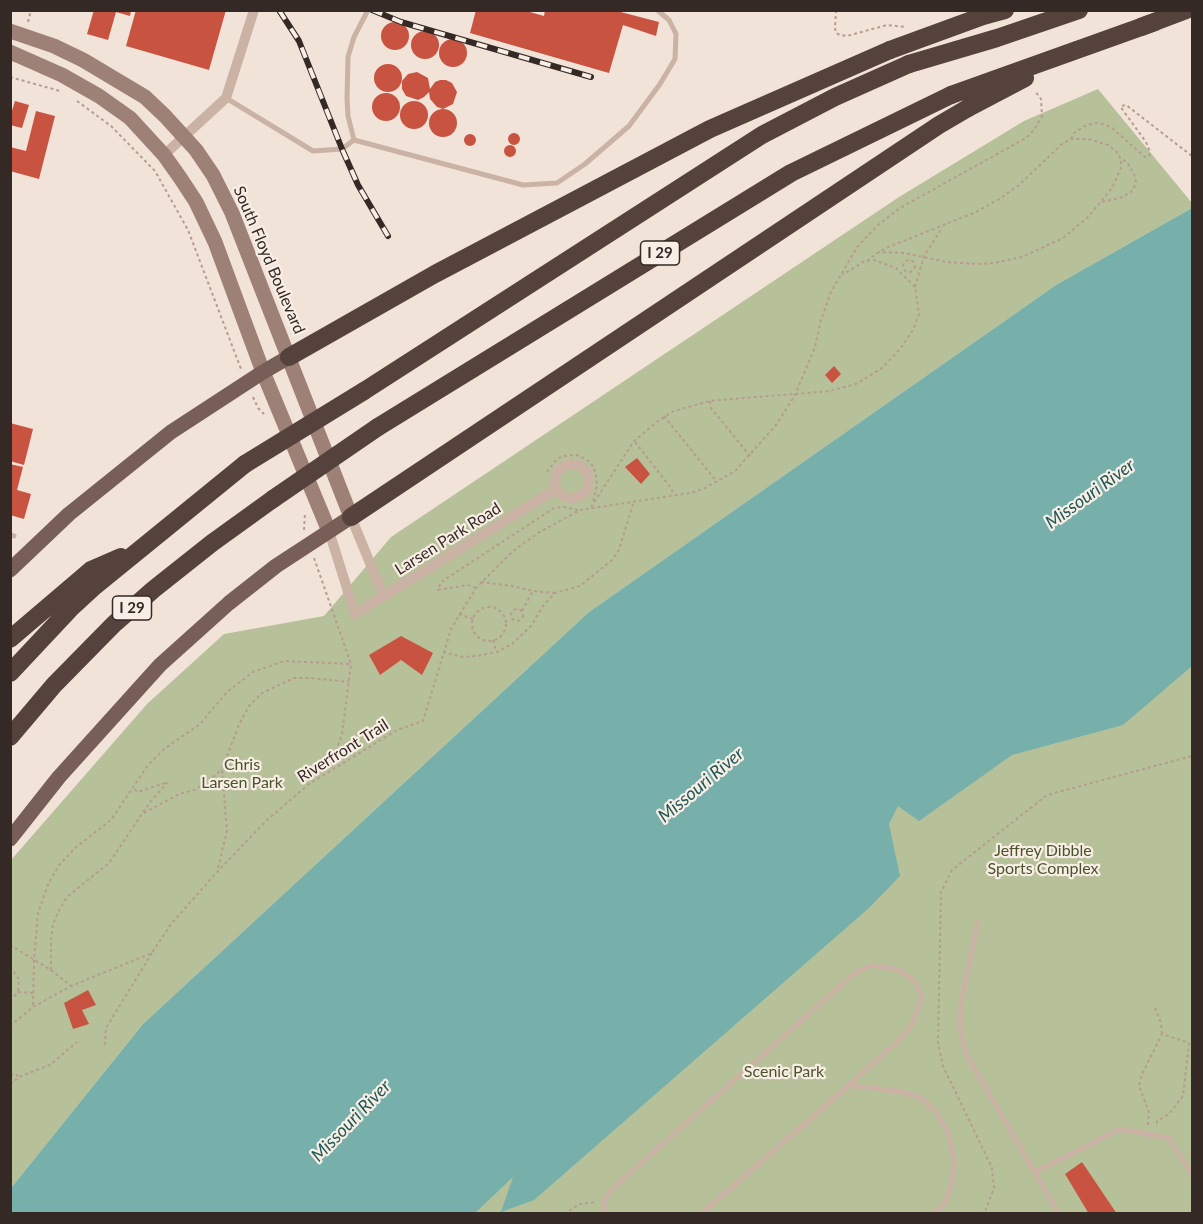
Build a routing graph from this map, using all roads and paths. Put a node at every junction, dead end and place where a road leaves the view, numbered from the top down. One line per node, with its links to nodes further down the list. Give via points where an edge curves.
1 (254, 10): 13 (street)
2 (368, 10): 16 (lane, via 348,57 348,116)
3 (657, 10): 16 (lane, via 669,20 676,34 675,59 629,126 557,183 523,185)
4 (836, 10): 9 (path, via 836,33 844,36 887,25)
5 (1005, 10): 31 (highway, bridge, via 890,50 710,129 435,274)
6 (1079, 10): 47 (highway, I 29, bridge, via 909,64 762,135 245,464)
7 (1186, 10): 8 (highway, I 29)
8 (1155, 22): 45 (highway, bridge, via 1047,66 939,125); 66 (highway, I 29, bridge, via 951,95 791,173 378,428 273,499 154,589 54,685)
9 (909, 28)
10 (10, 31): 14 (main road, South Floyd Boulevard, via 54,46 107,74 145,97)
11 (10, 52): 17 (main road, via 99,96 130,118)
12 (1027, 87): 29 (path, via 1037,92 1042,106 1042,116 1034,130 900,208 857,247)
13 (226, 98): 14 (street); 16 (lane, via 313,151 342,148)
14 (184, 136): 17 (street); 31 (main road, South Floyd Boulevard, via 213,175 232,213)
15 (1071, 139): 18 (path, via 1085,126 1103,124 1145,157 1149,156 1146,142 1122,109 1121,105 1126,105); 19 (path, via 1108,145); 21 (path, via 1001,198)
16 (354, 140)
17 (164, 155): 32 (main road, via 196,202 215,242)
18 (1192, 156)
19 (1120, 159): 20 (path, via 1117,177); 20 (path, via 1127,162 1134,174 1134,188 1120,198)
20 (1102, 202): 23 (path, via 1063,238 1022,257 977,264)
21 (940, 227): 22 (path); 23 (path)
22 (879, 252): 23 (path); 24 (path)
23 (924, 256): 26 (path)
24 (867, 261): 28 (path, via 885,263); 29 (path)
25 (915, 268): 26 (path); 27 (path); 27 (path, via 908,260 904,264)
26 (919, 269): 30 (path)
27 (906, 270): 28 (path)
28 (903, 274): 30 (path)
29 (840, 276): 33 (path)
30 (915, 287): 33 (path, via 919,314 913,330 880,369 856,384)
31 (290, 357): 32 (main road); 45 (main road, South Floyd Boulevard)
32 (263, 372): 46 (main road); 48 (main road, via 162,439 69,514)
33 (795, 395): 34 (path); 37 (path)
34 (710, 401): 35 (path); 37 (path, via 711,408)
35 (664, 416): 36 (path); 39 (path)
36 (634, 441): 41 (path, via 669,484); 43 (path)
37 (750, 456): 39 (path)
38 (547, 472): 43 (path, via 563,456 578,455 587,460 596,475 596,496)
39 (717, 483): 41 (path)
40 (556, 489): 53 (street, Larsen Park Road)
41 (673, 495): 42 (path)
42 (633, 503): 43 (path); 52 (path, via 620,550 612,560 580,586)
43 (591, 507): 44 (path)
44 (580, 510): 49 (path, via 538,532); 50 (path, via 554,508 441,582 438,590 468,585)
45 (351, 517): 46 (main road); 53 (street, South Floyd Boulevard)
46 (328, 531): 53 (street, Larsen Park Road, via 355,614); 71 (main road, via 229,603 160,665 59,777)
47 (139, 549): 59 (highway, via 91,570); 64 (highway, I 29, via 70,609)
48 (10, 570)
49 (481, 582): 50 (path); 51 (path)
50 (476, 588): 55 (path)
51 (533, 591): 52 (path); 54 (path)
52 (555, 593): 62 (path, via 531,626)
53 (384, 597)
54 (522, 611): 56 (path, via 513,610); 56 (path, via 520,621)
55 (459, 614): 57 (path); 61 (path)
56 (511, 618): 58 (path)
57 (473, 619): 58 (path, via 479,609 490,607 501,611); 60 (path, via 476,634)
58 (505, 620): 60 (path, via 503,632)
59 (10, 639)
60 (493, 640): 62 (path)
61 (443, 652): 62 (path, via 463,657); 72 (path, Riverfront Trail, via 423,721 397,730 309,784)
62 (496, 652)
63 (351, 664): 69 (path, via 284,661 253,672 227,692 200,724 164,749)
64 (10, 673)
65 (349, 682): 68 (path, via 294,678 262,693 239,725)
66 (10, 737)
67 (1192, 756): 106 (path, via 1047,795 952,870 941,892 938,1043 943,1066 992,1168 994,1188)
68 (222, 769): 70 (path, via 208,782 155,805); 72 (path, via 227,831)
69 (133, 788): 70 (path, via 138,792 168,782); 78 (path, via 111,820 75,848 49,882 38,913)
70 (142, 815): 80 (path, via 109,863 67,897 60,908 53,924)
71 (10, 839)
72 (218, 871): 77 (path, Riverfront Trail, via 171,924)
73 (978, 921): 99 (lane, via 961,1003 960,1028 966,1054)
74 (10, 945): 75 (path)
75 (14, 947): 76 (path); 78 (path)
76 (10, 953)
77 (152, 953): 81 (path); 92 (path, Riverfront Trail, via 106,1028)
78 (34, 960): 80 (path); 83 (path)
79 (10, 967): 82 (path, via 19,979)
80 (51, 970): 81 (path)
81 (71, 986): 85 (path)
82 (18, 992): 83 (path); 84 (path)
83 (33, 993): 85 (path)
84 (10, 1001)
85 (33, 1007): 87 (path)
86 (1155, 1008): 88 (path)
87 (10, 1026)
88 (1162, 1034): 91 (path); 97 (path, via 1139,1086 1149,1112)
89 (1192, 1040): 91 (path)
90 (77, 1042): 94 (path, via 50,1065)
91 (1189, 1043): 98 (path, via 1183,1096 1170,1114 1157,1121)
92 (105, 1045)
93 (10, 1074): 94 (path)
94 (21, 1076): 95 (path)
95 (10, 1084)
96 (849, 1085): 101 (lane, via 913,1023 922,997 915,981 899,970 873,964 856,972 612,1189); 104 (lane); 105 (lane, via 920,1097 935,1111 948,1132 954,1160 945,1203)
97 (1148, 1134): 98 (lane); 99 (lane, via 1120,1129)
98 (1157, 1135): 100 (lane, via 1169,1138)
99 (1035, 1172): 107 (lane)
100 (1192, 1173)
101 (604, 1201): 102 (path, via 580,1204); 103 (lane)
102 (564, 1214)
103 (604, 1214)
104 (700, 1214)
105 (932, 1214)
106 (980, 1214)
107 (1059, 1214)

